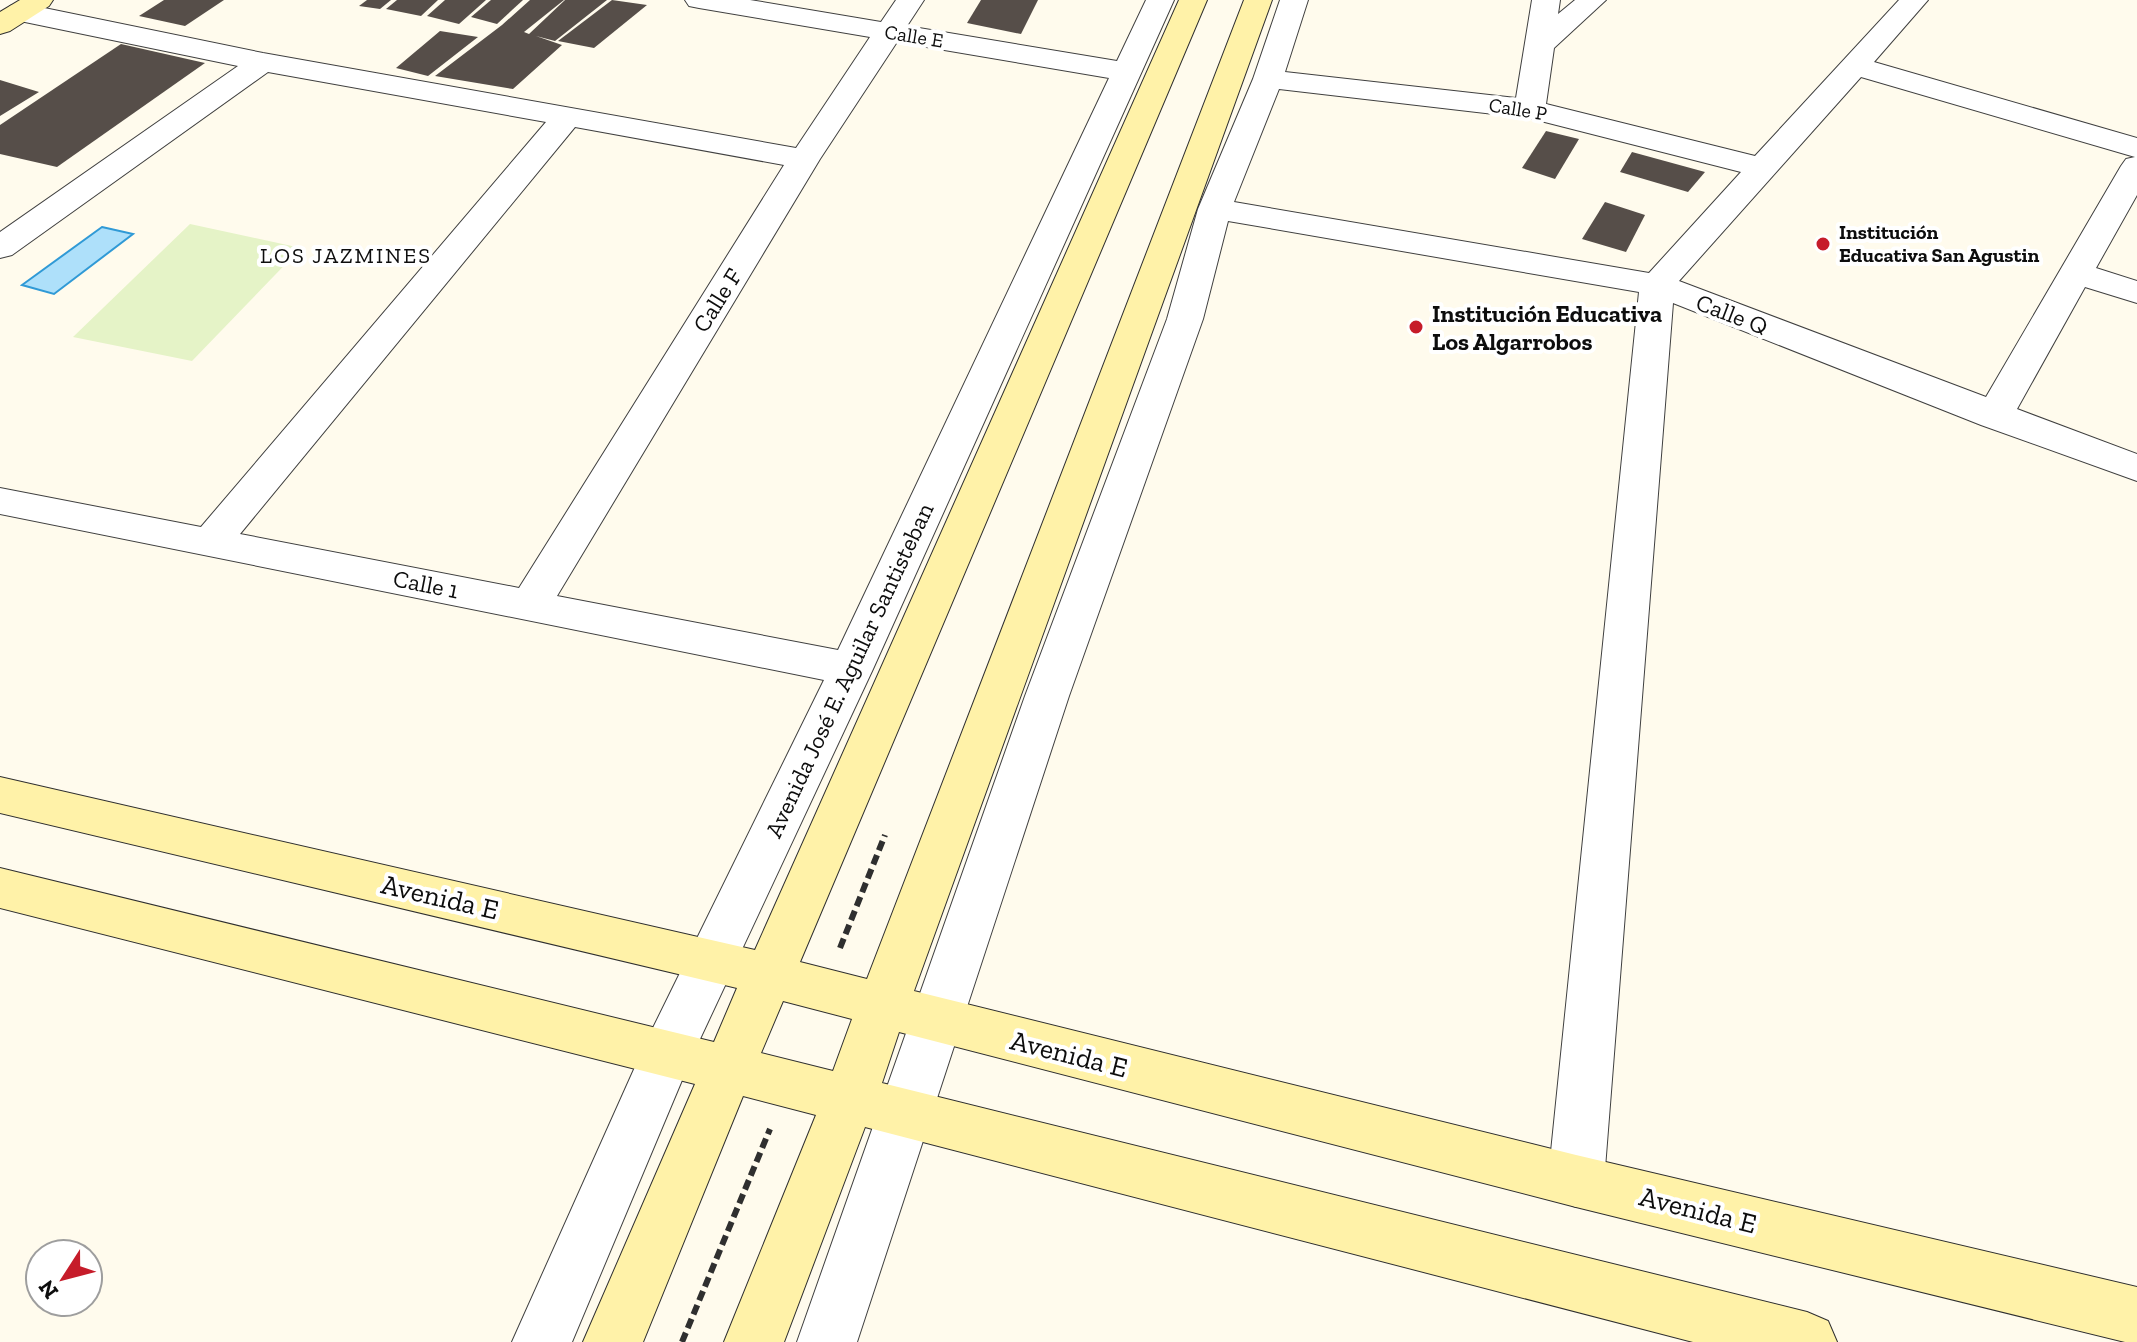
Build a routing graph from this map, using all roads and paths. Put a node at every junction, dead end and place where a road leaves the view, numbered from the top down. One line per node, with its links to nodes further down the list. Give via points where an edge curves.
1 (699, 0): 11 (street, Calle E)
2 (910, 0): 11 (street, Calle F)
3 (1160, 0): 15 (street, Avenida José E. Aguilar Santisteban)
4 (1193, 0): 37 (main road, Avenida José E. Aguilar Santisteban)
5 (1258, 0): 38 (main road)
6 (1294, 0): 16 (street)
7 (1546, 0): 12 (street)
8 (1592, 0): 12 (street)
9 (1914, 0): 14 (street)
10 (20, 12): 13 (street)
11 (888, 32): 15 (street, Calle E); 20 (street, Calle F)
12 (1540, 45): 17 (street)
13 (263, 62): 18 (street); 24 (street)
14 (1857, 66): 19 (street); 22 (street)
15 (1129, 72): 33 (street, Avenida José E. Aguilar Santisteban)
16 (1268, 79): 17 (street, Calle P); 23 (street)
17 (1530, 109): 22 (street, Calle P)
18 (567, 117): 20 (street); 31 (street)
19 (2137, 148)
20 (804, 159): 32 (street, Calle F)
21 (2137, 166): 25 (street)
22 (1763, 168): 26 (street)
23 (1215, 209): 26 (street, Calle Q); 39 (street, via 1185,319 1047,696)
24 (0, 248)
25 (2076, 273): 27 (street); 28 (street)
26 (1657, 285): 28 (street, Calle Q); 45 (street)
27 (2137, 292)
28 (1994, 416): 29 (street, Calle Q)
29 (2137, 468)
30 (0, 501): 31 (street, Calle 1)
31 (211, 542): 32 (street, Calle 1)
32 (531, 604): 33 (street, Calle 1)
33 (851, 669): 36 (street, Avenida José E. Aguilar Santisteban)
34 (0, 795): 36 (main road, Avenida E)
35 (0, 888): 40 (main road)
36 (712, 960): 37 (main road, Avenida E); 40 (street, Avenida José E. Aguilar Santisteban)
37 (769, 977): 38 (main road, Avenida E); 41 (main road, Avenida José E. Aguilar Santisteban)
38 (882, 1006): 39 (main road, Avenida E); 42 (main road)
39 (937, 1020): 43 (street); 45 (main road, Avenida E)
40 (667, 1054): 41 (main road); 47 (street, Avenida José E. Aguilar Santisteban)
41 (728, 1069): 42 (main road); 48 (main road, Avenida José E. Aguilar Santisteban)
42 (849, 1099): 43 (main road); 50 (main road)
43 (905, 1113): 51 (street); 52 (main road)
44 (775, 1116): 49 (path)
45 (1576, 1181): 46 (main road, Avenida E)
46 (2135, 1308)
47 (542, 1342)
48 (613, 1342)
49 (682, 1342)
50 (754, 1342)
51 (827, 1342)
52 (1807, 1342)

